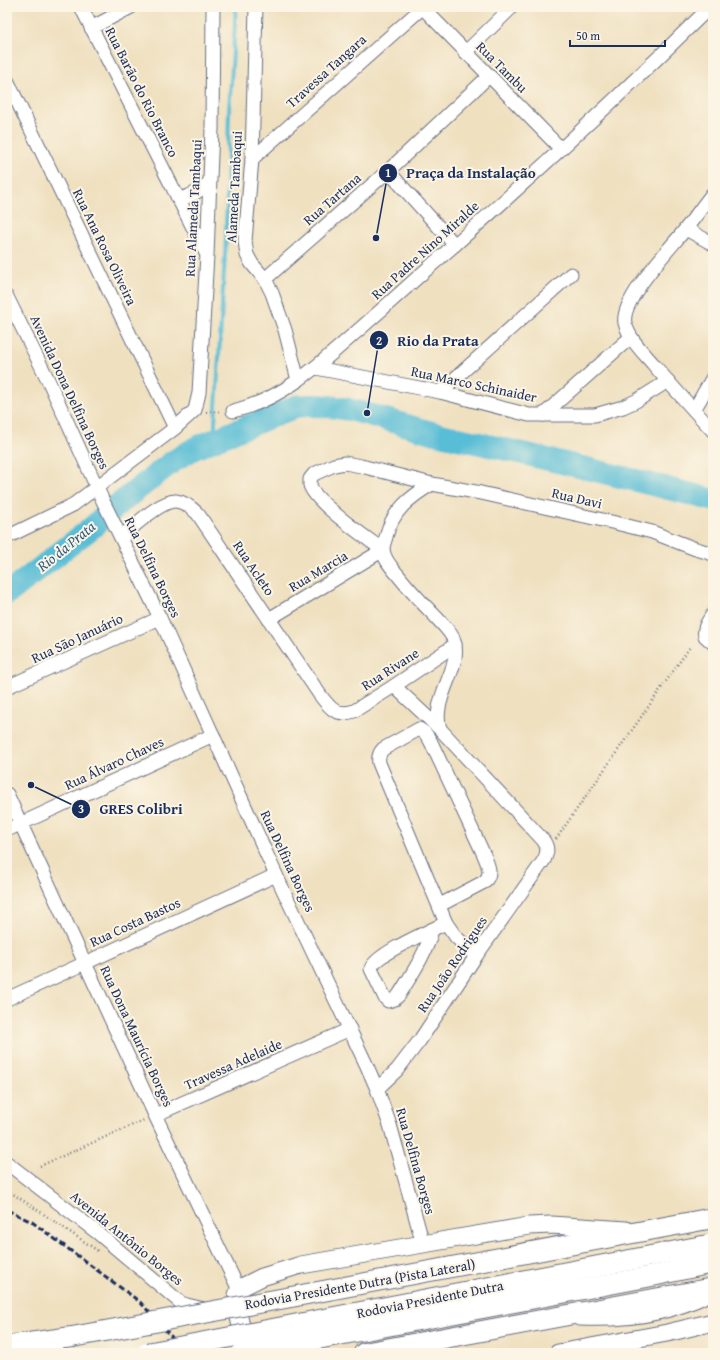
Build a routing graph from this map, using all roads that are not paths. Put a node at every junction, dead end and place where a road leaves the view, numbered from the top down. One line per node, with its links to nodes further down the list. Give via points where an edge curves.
1 (81, 7): 8 (street, Rua Barão do Rio Branco)
2 (131, 7): 8 (street)
3 (213, 7): 15 (street, Rua Alameda Tambaqui)
4 (256, 7): 13 (street, Alameda Tambaqui)
5 (422, 7): 9 (street, Rua Tambu); 13 (street, Travessa Tangara)
6 (512, 7): 9 (street)
7 (710, 7): 12 (street, Rua Padre Nino Miralde)
8 (91, 28): 17 (street, Rua Barão do Rio Branco)
9 (465, 52): 10 (street, Rua Tambu)
10 (489, 76): 12 (street, Rua Tambu); 14 (street, Rua Tartana)
11 (7, 80): 34 (street, Rua Ana Rosa Oliveira)
12 (561, 149): 20 (street, Rua Padre Nino Miralde)
13 (252, 159): 23 (street, Alameda Tambaqui, via 245,241 247,255)
14 (388, 170): 20 (street); 23 (street, Rua Tartana)
15 (209, 183): 17 (street, via 188,198); 21 (street, Rua Alameda Tambaqui)
16 (713, 193): 18 (street)
17 (178, 199): 21 (street, Rua Barão do Rio Branco)
18 (686, 228): 19 (street); 25 (street, via 667,249 628,304 625,322)
19 (713, 244)
20 (455, 245): 26 (street, Rua Padre Nino Miralde)
21 (207, 255): 34 (street, Rua Alameda Tambaqui, via 200,411)
22 (571, 274): 30 (street)
23 (265, 279): 28 (street, Alameda Tambaqui, via 278,309)
24 (7, 297): 37 (street, Avenida Dona Delfina Borges)
25 (631, 337): 29 (street); 33 (street)
26 (316, 368): 28 (street, Rua Padre Nino Miralde); 30 (street, Rua Marco Schinaider)
27 (713, 377): 31 (street)
28 (298, 380): 32 (street, Rua Padre Nino Miralde, via 257,404)
29 (668, 381): 31 (street); 33 (street, Rua Marco Schinaider, via 623,407 595,414)
30 (440, 392): 33 (street, Rua Marco Schinaider, via 509,411)
31 (694, 410): 35 (street)
32 (228, 412)
33 (542, 415)
34 (175, 428): 37 (street)
35 (713, 431)
36 (432, 484): 41 (street, via 406,501 396,513 388,529); 41 (street, Rua Davi, via 345,463 314,474 310,479 310,486 330,509); 42 (street, Rua Davi, via 616,523 652,532)
37 (97, 487): 38 (street, Avenida Dona Delfina Borges); 40 (street, via 73,505)
38 (103, 501): 39 (street, Rua Delfina Borges)
39 (118, 532): 44 (street, Rua Delfina Borges); 45 (street, Rua Acleto, via 170,502 176,501 191,507)
40 (7, 537)
41 (383, 550): 45 (street, Rua Marcia); 47 (street, Rua Davi, via 397,574 448,631)
42 (713, 554)
43 (713, 614): 46 (street, via 705,628)
44 (160, 618): 49 (street, Rua Sāo Januário); 52 (street, Rua Delfina Borges)
45 (269, 619): 50 (street, Rua Acleto, via 329,707)
46 (709, 640)
47 (455, 645): 48 (street, Rua Rivane); 51 (street, via 453,665 438,712)
48 (394, 686): 50 (street, Rua Rivane, via 354,711); 51 (street)
49 (7, 687)
50 (339, 712)
51 (440, 729): 60 (street, Rua João Rodrigues, via 543,840 547,848 544,860)
52 (213, 735): 54 (street, Rua Álvaro Chaves); 56 (street, Rua Delfina Borges)
53 (7, 794): 54 (street, Rua Dona Maurícia Borges)
54 (21, 823): 55 (street, Rua Álvaro Chaves); 61 (street, Rua Dona Maurícia Borges)
55 (7, 830)
56 (276, 874): 61 (street, Rua Costa Bastos); 63 (street, Rua Delfina Borges)
57 (440, 905): 57 (street, via 378,757 383,749 419,729 430,740 490,870 484,882); 58 (street)
58 (446, 923): 59 (street); 60 (street)
59 (432, 930): 59 (street, via 392,950 372,965 372,972 388,1001 399,996 422,957)
60 (476, 956): 64 (street, Rua João Rodrigues, via 407,1058)
61 (86, 962): 62 (street, Rua Costa Bastos); 65 (street, Rua Dona Maurícia Borges)
62 (7, 999)
63 (350, 1030): 64 (street, Rua Delfina Borges); 65 (street, Travessa Adelaide)
64 (377, 1089): 69 (street, Rua Delfina Borges, via 390,1125)
65 (156, 1115): 73 (street, Rua Dona Maurícia Borges)
66 (7, 1163): 75 (street, Avenida Antônio Borges, via 98,1233 181,1303 202,1309)
67 (713, 1218): 68 (highway, Rodovia Presidente Dutra (Pista Lateral))
68 (649, 1231): 69 (main road, via 540,1225); 79 (highway, Rodovia Presidente Dutra (Pista Lateral), bridge, via 72,1337)
69 (423, 1244): 73 (main road, via 302,1265 262,1277)
70 (713, 1244): 78 (highway, Rodovia Presidente Dutra)
71 (713, 1263): 78 (highway, Rodovia Presidente Dutra, via 644,1278)
72 (713, 1288): 76 (highway)
73 (239, 1290): 75 (main road, via 236,1299)
74 (713, 1293): 76 (street, via 676,1308 637,1317 603,1320)
75 (238, 1313): 78 (main road)
76 (550, 1318): 82 (highway)
77 (713, 1322): 83 (main road)
78 (257, 1345): 80 (highway, Rodovia Presidente Dutra, bridge); 81 (highway, Rodovia Presidente Dutra, bridge)
79 (7, 1346)
80 (147, 1353)
81 (242, 1353)
82 (364, 1353)
83 (558, 1353)

